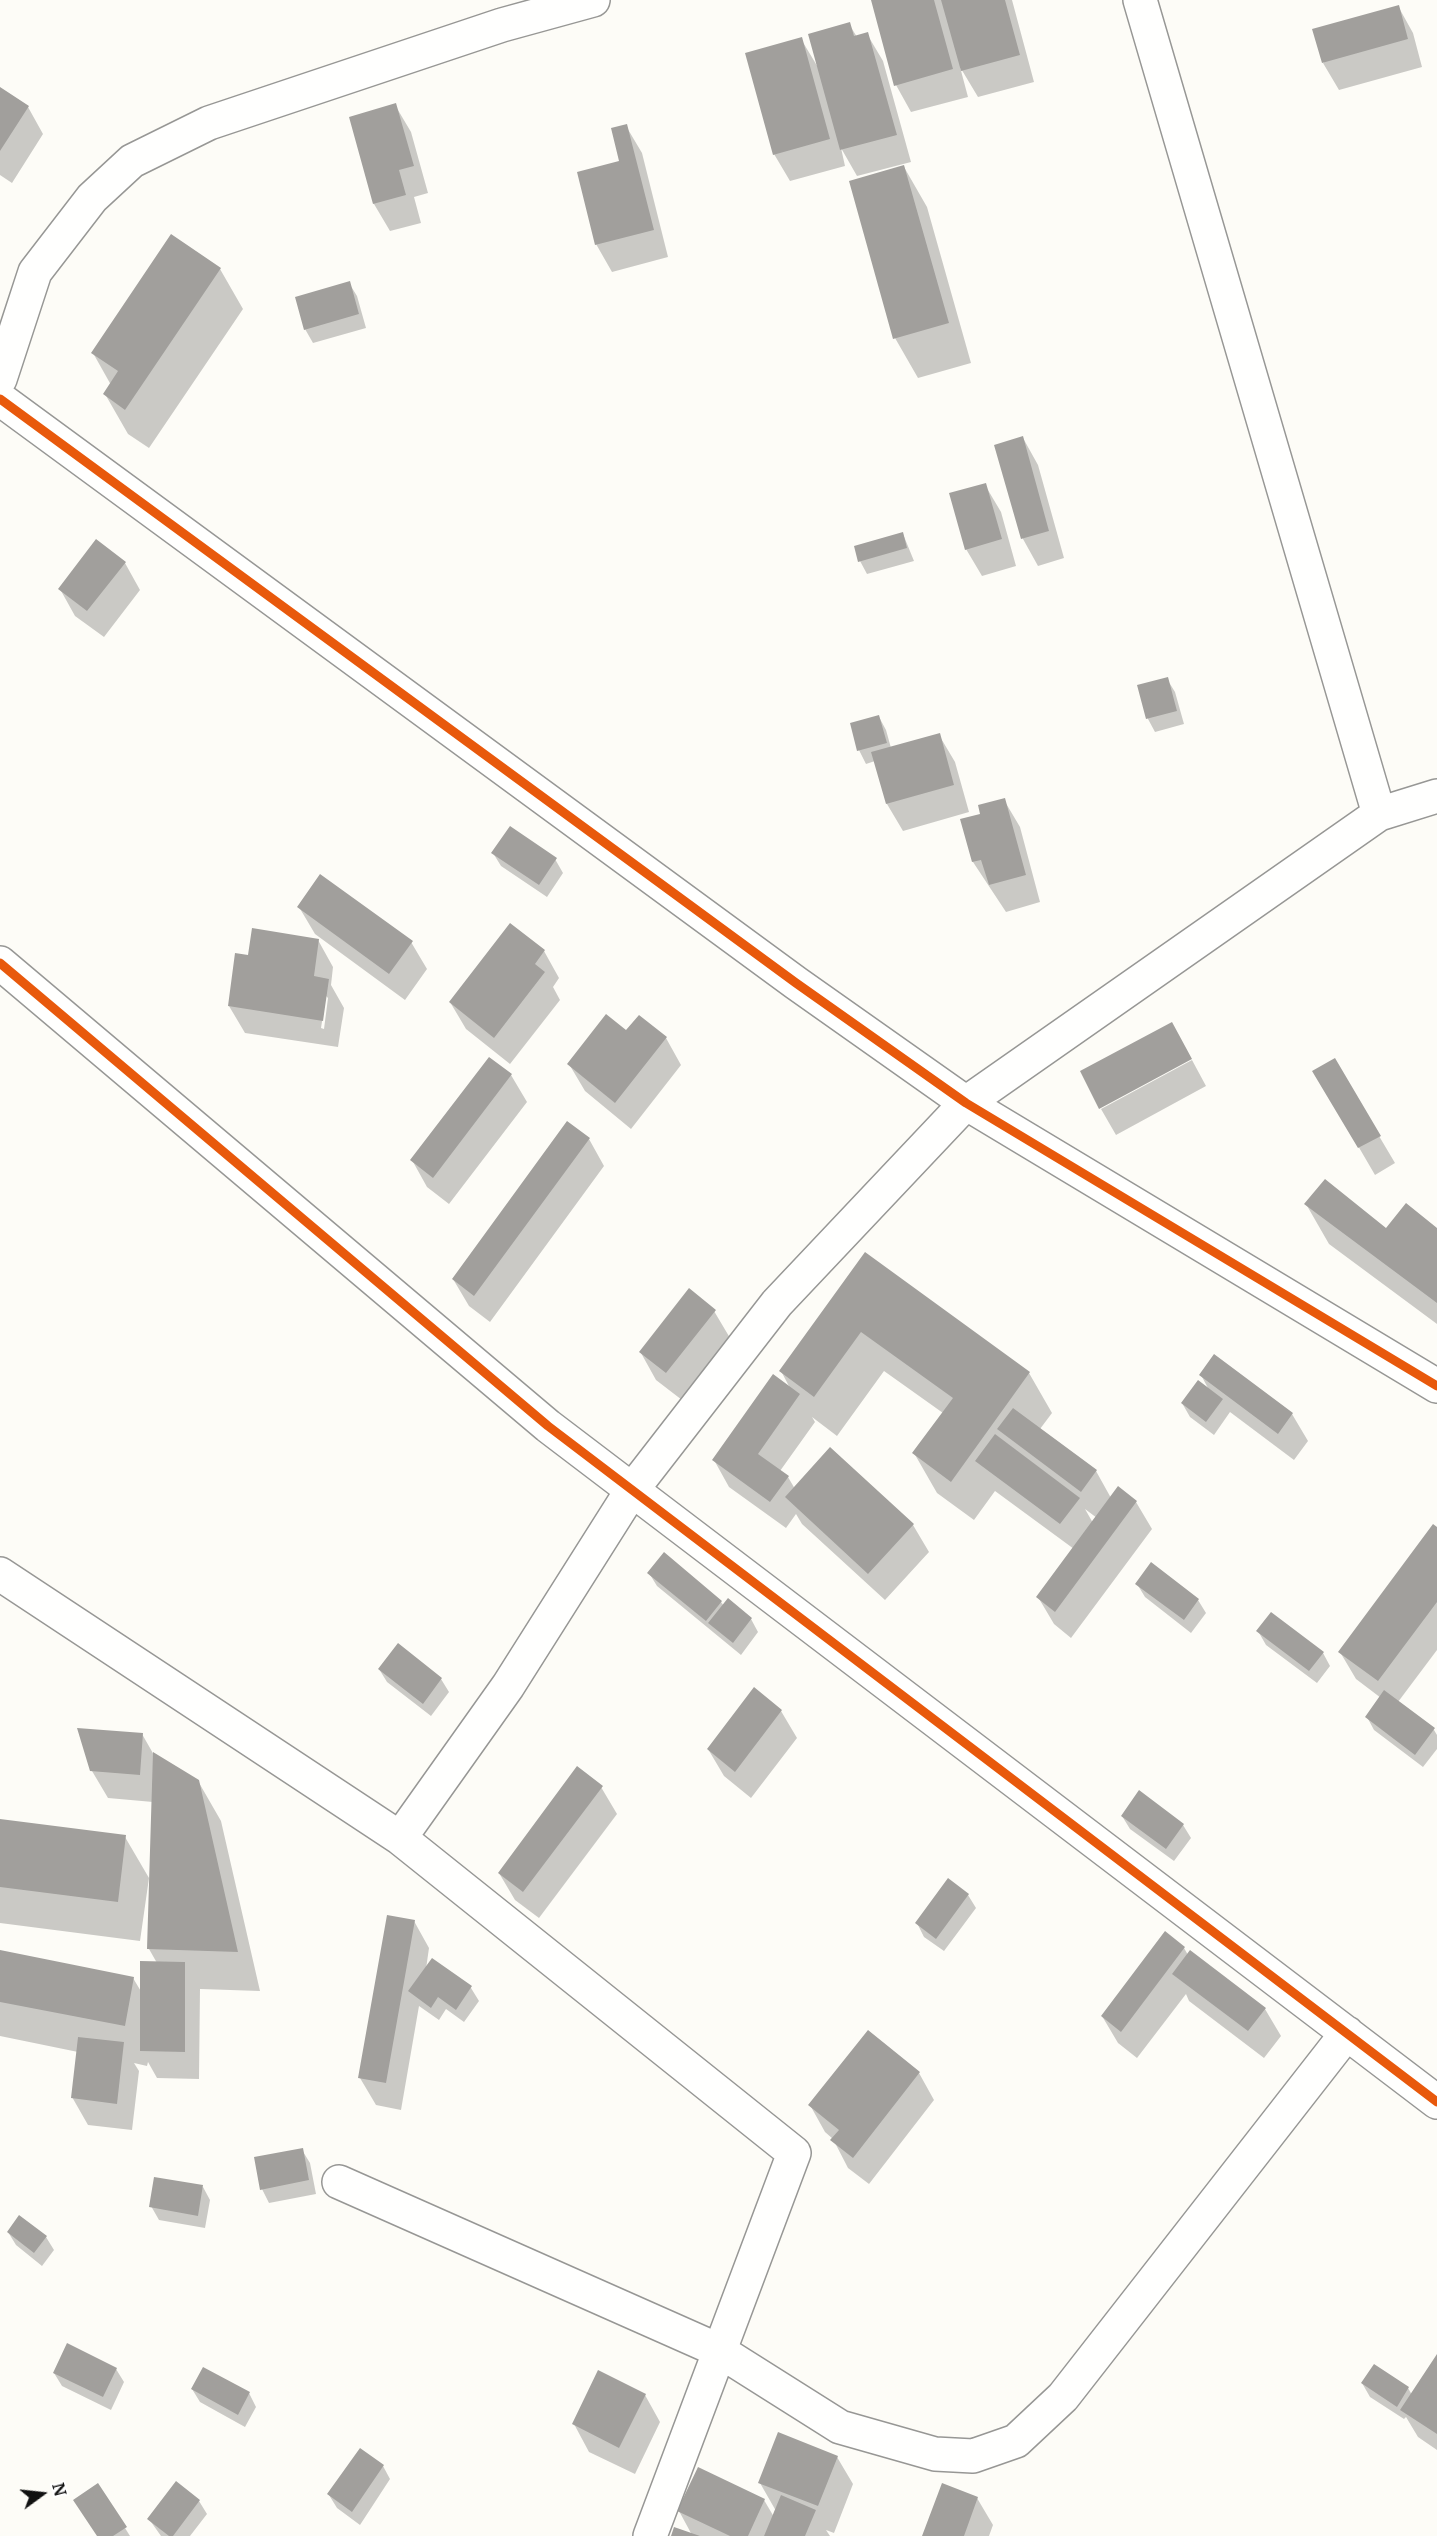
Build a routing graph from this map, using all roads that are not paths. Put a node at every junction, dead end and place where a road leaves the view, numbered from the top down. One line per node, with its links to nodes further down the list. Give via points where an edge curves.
1 (593, 0): 3 (street)
2 (1140, 0): 7 (street)
3 (498, 12): 4 (street, via 209,123 132,161 92,198 35,272)
4 (0, 379)
5 (0, 399): 9 (street)
6 (1437, 796): 7 (street)
7 (1379, 814): 9 (street)
8 (0, 963): 11 (street, via 548,1425)
9 (966, 1103): 10 (street); 11 (street, via 777,1303)
10 (1437, 1386)
11 (632, 1490): 13 (street, via 508,1686); 14 (street)
12 (0, 1574): 13 (street)
13 (400, 1838): 17 (street, via 794,2153)
14 (1347, 2033): 15 (street); 17 (street, via 1063,2397 1016,2441 973,2456 935,2454 840,2427)
15 (1437, 2102)
16 (339, 2182): 17 (street)
17 (718, 2350): 18 (street)
18 (650, 2536)

